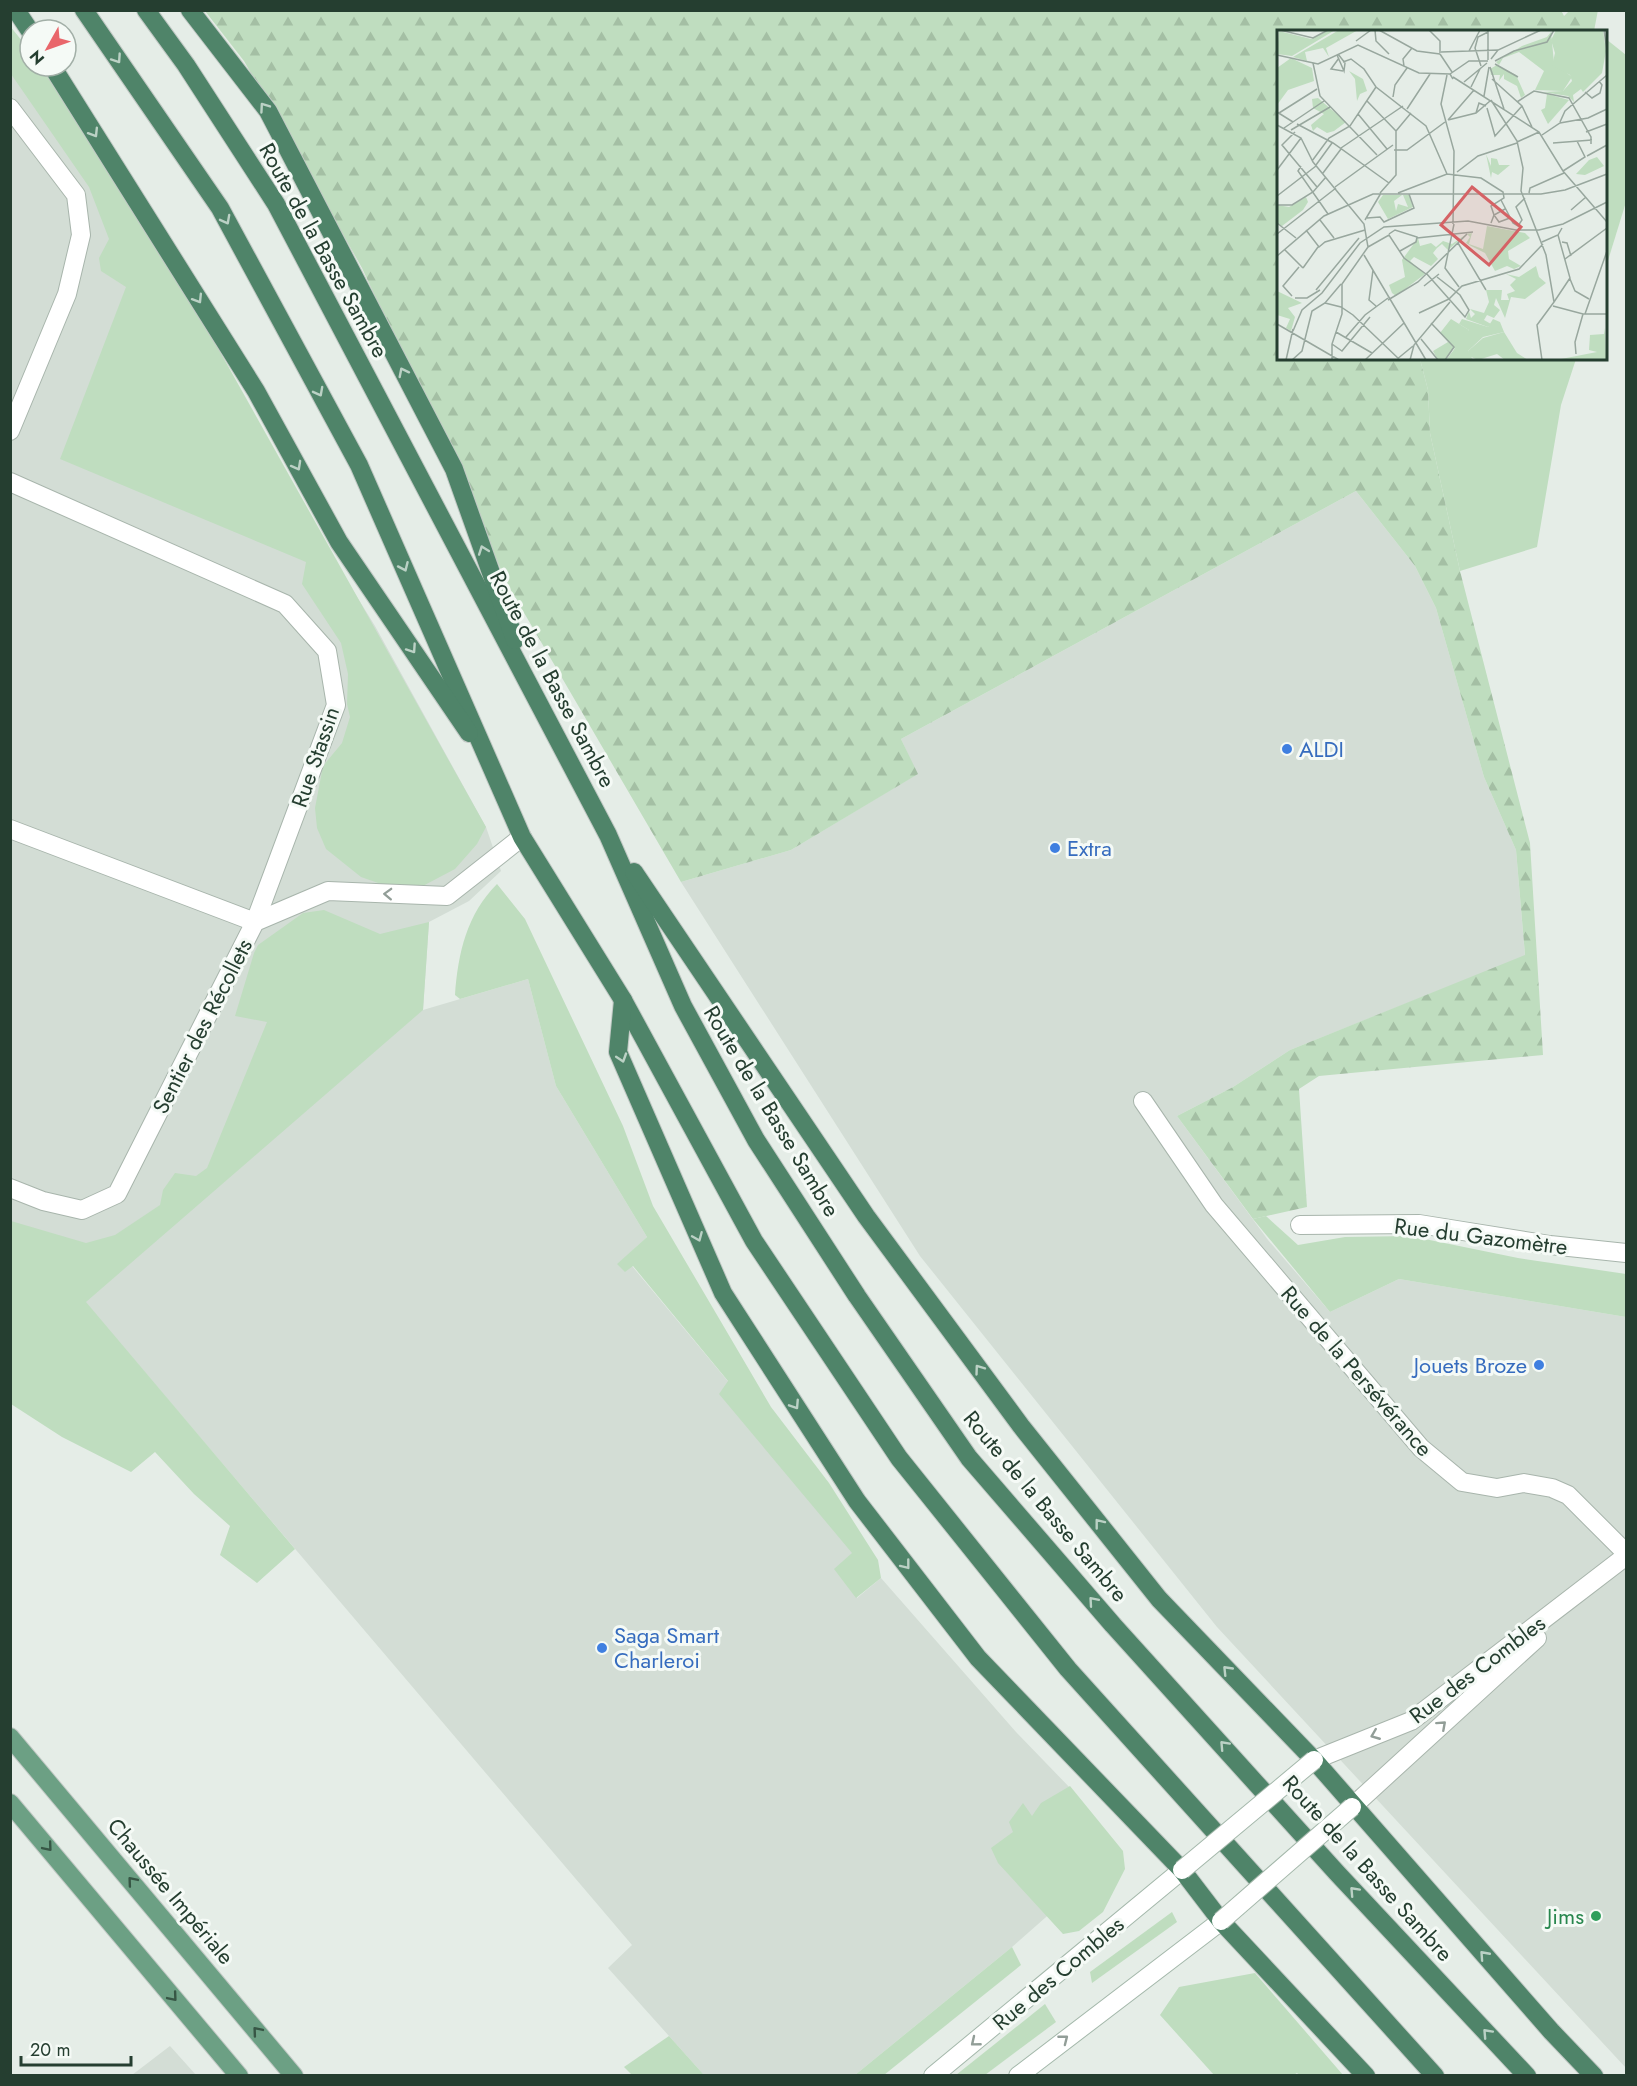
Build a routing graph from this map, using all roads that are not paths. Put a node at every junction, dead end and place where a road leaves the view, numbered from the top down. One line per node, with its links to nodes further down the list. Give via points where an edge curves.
1 (84, 10): 9 (highway, one-way to 9, via 220,208 359,465)
2 (146, 10): 8 (highway, Route de la Basse Sambre, via 276,204)
3 (190, 10): 8 (highway, one-way to 3, via 454,469 268,111)
4 (60, 78): 9 (highway, one-way to 9, via 256,391 339,542)
5 (10, 108): 6 (street, via 76,195 81,235 67,294)
6 (10, 431)
7 (10, 482): 13 (street, Rue Stassin, via 285,604 327,651 336,705)
8 (537, 704): 11 (highway, Route de la Basse Sambre)
9 (496, 773): 12 (highway)
10 (10, 829): 13 (street)
11 (608, 835): 21 (highway, one-way to 11, via 1159,1599 1021,1426 866,1215); 32 (highway, Route de la Basse Sambre, one-way to 11, via 1113,1625 969,1458 756,1140 683,1006)
12 (522, 837): 13 (street, Sentier des Récollets, one-way to 13, via 447,896 328,891); 14 (highway)
13 (255, 922): 16 (street, Sentier des Récollets, via 117,1194 82,1210)
14 (623, 1000): 24 (highway, one-way to 24, via 618,1052 723,1293 857,1501 978,1658); 31 (highway, via 754,1241 899,1458 1068,1669)
15 (1143, 1101): 19 (street, Rue de la Persévérance, via 1214,1205 1421,1448 1462,1482 1497,1488 1524,1483 1568,1495)
16 (10, 1188)
17 (1300, 1225): 18 (street, Rue du Gazomètre, via 1419,1224)
18 (1626, 1253)
19 (1626, 1555): 21 (street, Rue des Combles, one-way to 21, via 1411,1721); 23 (street, Rue des Combles, one-way to 19)
20 (10, 1737): 27 (main road, Chaussée Impériale, one-way to 20)
21 (1314, 1760): 23 (highway); 24 (street, Rue des Combles, bridge)
22 (10, 1803): 26 (main road, one-way to 26)
23 (1352, 1807): 25 (street, Rue des Combles, bridge); 33 (highway, one-way to 23)
24 (1182, 1870): 25 (highway); 28 (street, Rue des Combles, one-way to 28)
25 (1221, 1920): 29 (street, one-way to 25); 30 (highway)
26 (239, 2076)
27 (294, 2076)
28 (933, 2076)
29 (1018, 2076)
30 (1366, 2076)
31 (1435, 2076)
32 (1527, 2076)
33 (1594, 2076)

